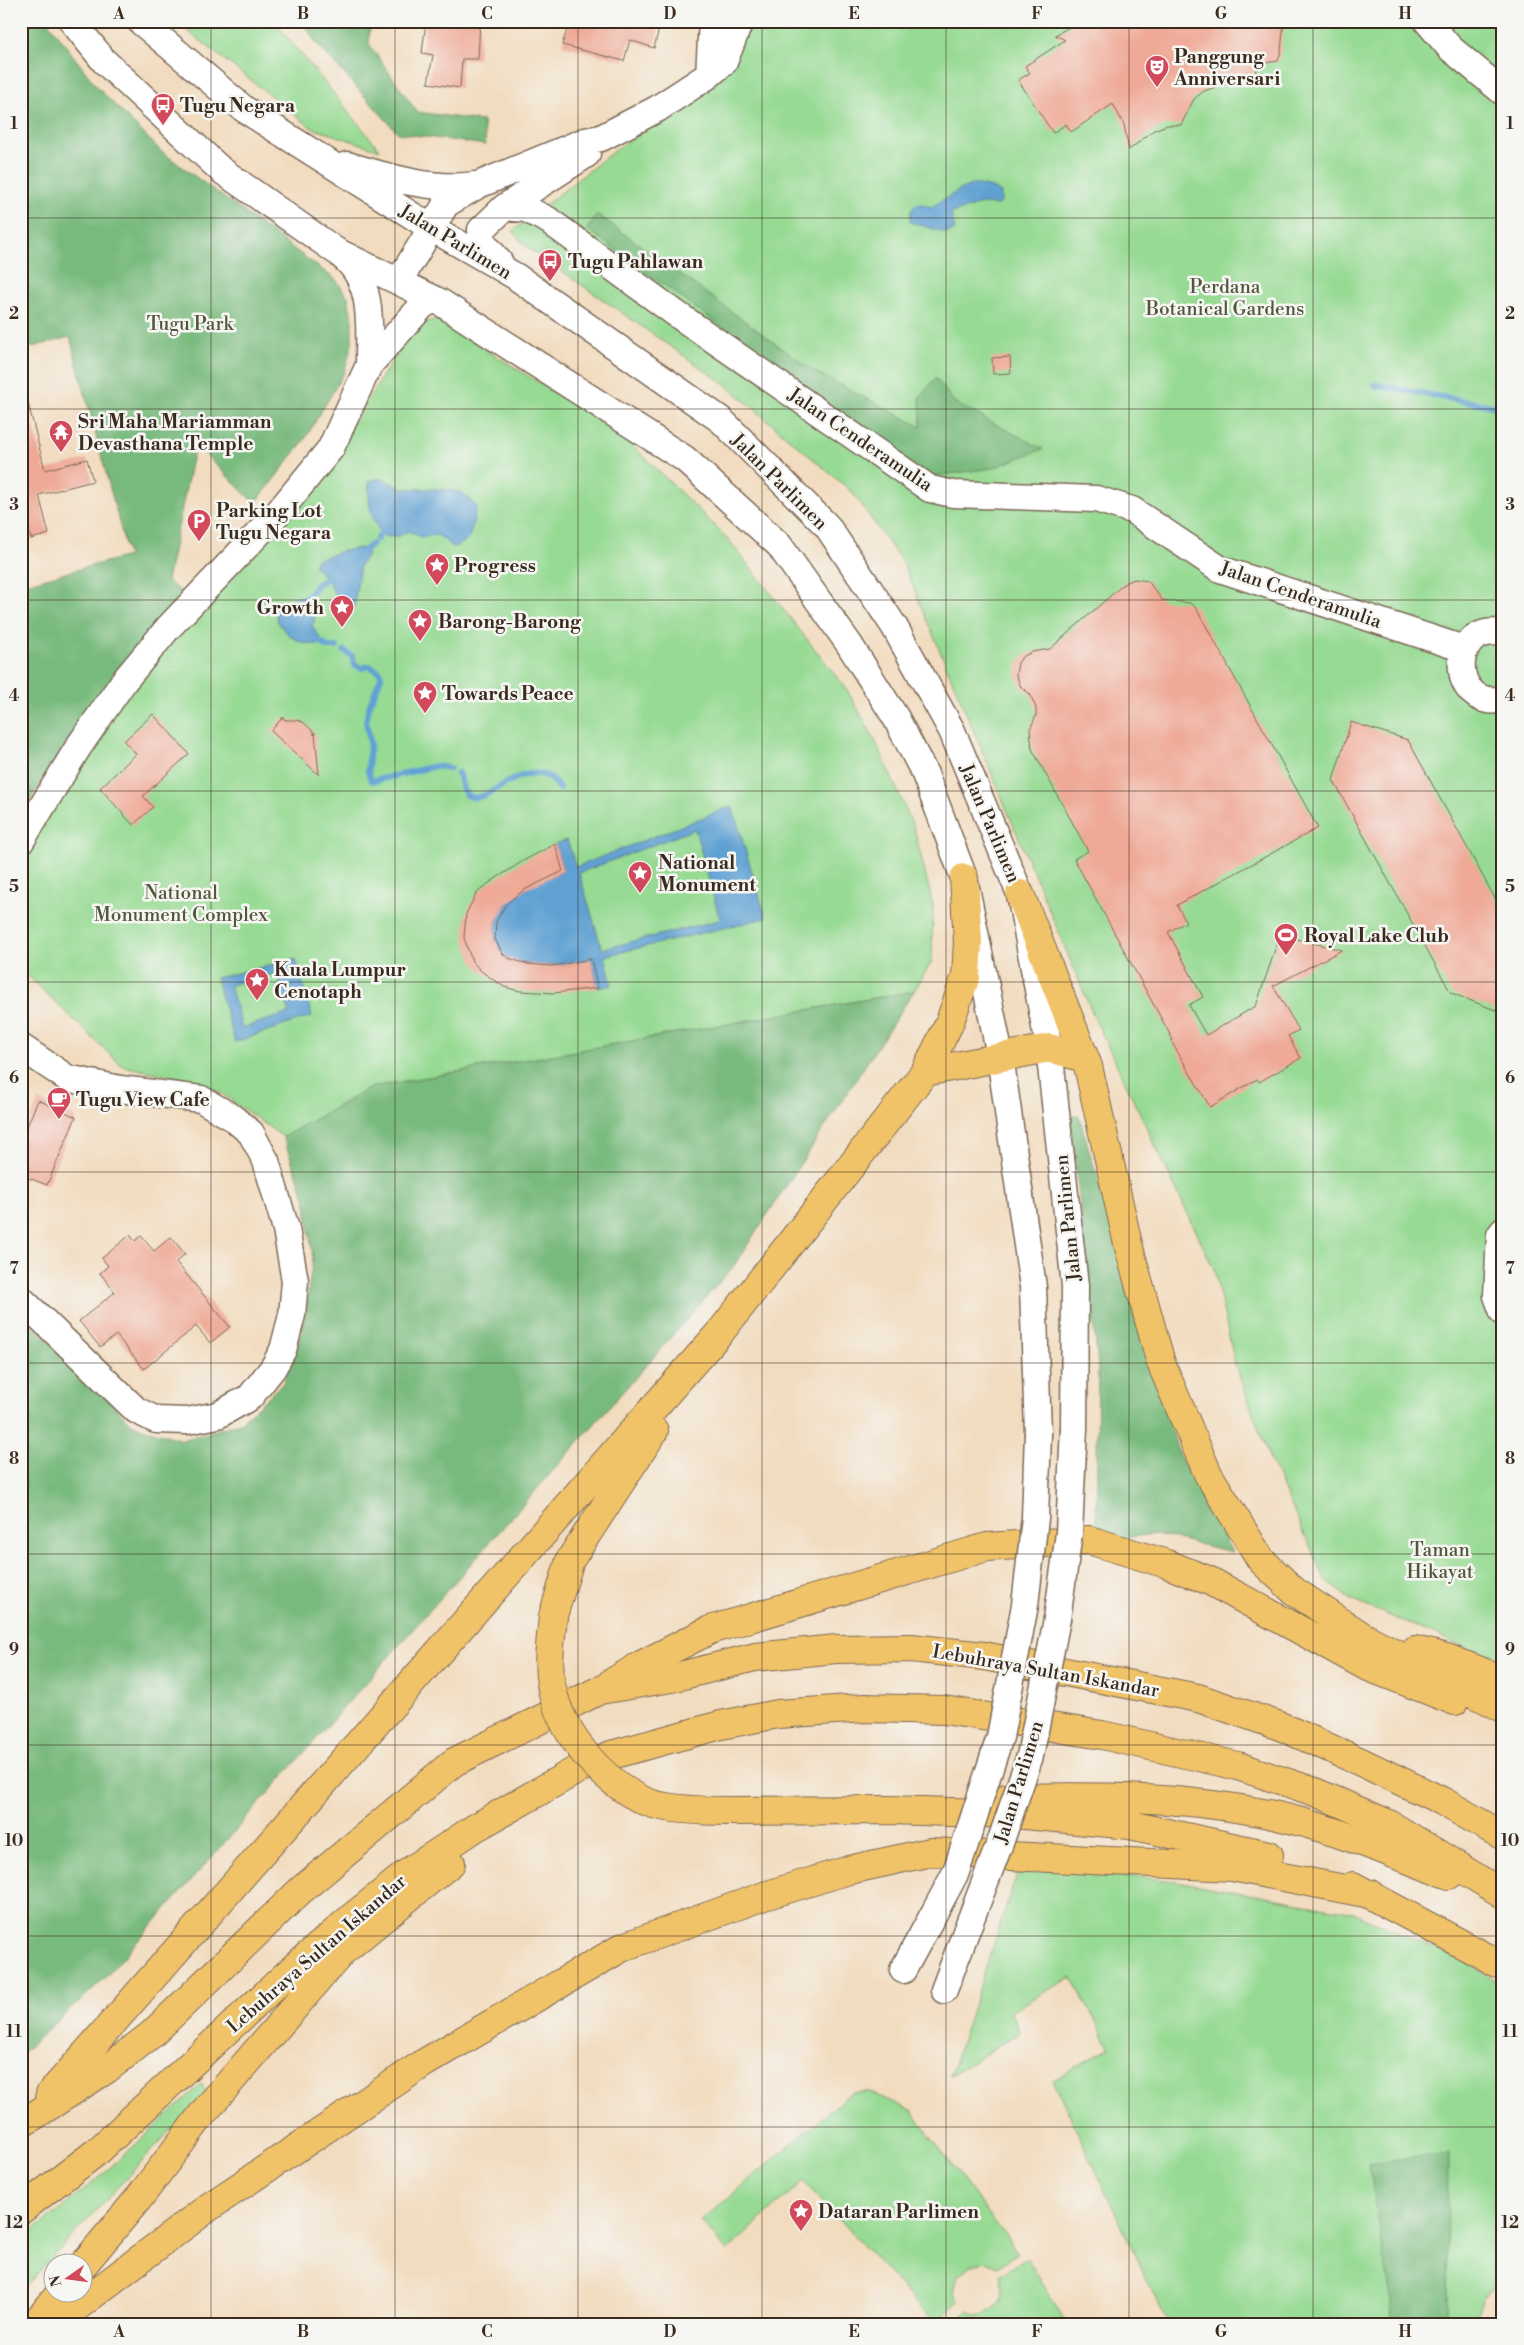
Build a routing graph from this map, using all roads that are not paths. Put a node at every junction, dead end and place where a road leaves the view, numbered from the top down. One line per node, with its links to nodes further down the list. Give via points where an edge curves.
1 (72, 21): 16 (street, Jalan Parlimen, via 104,61 221,170)
2 (140, 21): 10 (street, Jalan Parlimen, via 244,109)
3 (700, 21): 7 (street)
4 (712, 21): 7 (street)
5 (740, 21): 7 (street, via 724,62)
6 (1427, 21): 8 (street, via 1450,48)
7 (709, 65): 9 (street, via 657,109)
8 (1503, 92)
9 (601, 138): 11 (street, via 592,151); 12 (street, via 585,141)
10 (311, 153): 12 (street, via 396,180 458,188); 15 (street, Jalan Parlimen)
11 (551, 176): 13 (street); 14 (street, via 546,194)
12 (478, 184): 15 (street, via 446,204)
13 (505, 207): 14 (street, Jalan Cenderamulia, via 526,209); 17 (street, via 481,230 482,241 494,258)
14 (548, 220): 22 (street, Jalan Cenderamulia, via 930,489 953,494 1096,499 1132,510 1220,569)
15 (430, 227): 17 (street, Jalan Parlimen); 18 (street)
16 (336, 251): 18 (street, Jalan Parlimen); 20 (street, via 351,263 368,302)
17 (515, 276): 26 (street, Jalan Parlimen, via 721,420 827,526 894,626 952,731)
18 (398, 281): 19 (street, Jalan Parlimen)
19 (434, 299): 20 (street, via 422,306); 25 (street, Jalan Parlimen, via 685,459 779,545 849,644 896,718 925,774)
20 (369, 365): 24 (street, via 331,448 277,514 168,628 124,681 59,777)
21 (1503, 633): 22 (street, via 1486,632)
22 (1464, 649): 23 (street, via 1460,664 1463,679 1471,691)
23 (1502, 705)
24 (21, 841)
25 (964, 878): 29 (street, Jalan Parlimen); 31 (main road, via 968,942 966,976 949,1024)
26 (1020, 894): 28 (street, Jalan Parlimen); 30 (main road)
27 (21, 1047): 35 (street, via 67,1078 120,1089 201,1099 251,1133 266,1161 286,1229 296,1281 286,1341 273,1368 250,1397 218,1415 187,1421 156,1420 136,1410)
28 (1049, 1048): 29 (main road); 30 (main road); 33 (street, Jalan Parlimen)
29 (1000, 1056): 31 (main road); 34 (street, Jalan Parlimen)
30 (1085, 1058): 38 (main road, via 1128,1244 1161,1363 1208,1474 1261,1560 1294,1591)
31 (925, 1072): 37 (main road)
32 (1503, 1231): 36 (street, via 1500,1236 1497,1296)
33 (1075, 1286): 34 (street); 49 (street, Jalan Parlimen, bridge, via 1069,1533 1060,1600 1030,1756)
34 (1033, 1287): 48 (street, Jalan Parlimen, bridge, via 1038,1433 1035,1518 1025,1605 1000,1737 956,1872)
35 (21, 1299)
36 (1503, 1312)
37 (722, 1330): 44 (main road, bridge, via 570,1560 553,1616 549,1653 551,1684 561,1717 575,1742 601,1772 643,1801 690,1810); 53 (main road)
38 (1362, 1636): 39 (main road, via 1447,1658); 41 (main road)
39 (1503, 1680)
40 (600, 1690): 42 (main road, via 710,1630 987,1547 1090,1540 1210,1581 1366,1666); 45 (main road, Lebuhraya Sultan Iskandar, via 672,1678 755,1658 836,1649 911,1648 984,1656 1198,1698 1280,1726 1442,1801); 53 (main road, Lebuhraya Sultan Iskandar, via 454,1762 300,1891 152,2034 107,2068)
41 (1503, 1708)
42 (1503, 1720)
43 (541, 1789): 47 (main road, Lebuhraya Sultan Iskandar, via 611,1755 721,1725 778,1714 864,1708 944,1710 1102,1735 1247,1769 1315,1792 1389,1824); 54 (main road, Lebuhraya Sultan Iskandar, via 410,1871 358,1912 99,2150); 55 (main road, via 342,1952 204,2112)
44 (890, 1810): 46 (main road, via 1014,1814 1130,1826 1283,1858 1331,1874); 47 (main road, via 994,1798 1109,1796 1192,1801 1274,1815 1333,1832)
45 (1503, 1836)
46 (1370, 1894): 50 (main road); 58 (main road, via 1232,1867 931,1852 849,1870 764,1896 623,1947 424,2064 209,2207)
47 (1503, 1894)
48 (920, 1938): 49 (street); 51 (street, Jalan Parlimen)
49 (959, 1953): 52 (street, Jalan Parlimen)
50 (1503, 1966)
51 (904, 1970)
52 (944, 1990)
53 (24, 2122)
54 (21, 2210)
55 (92, 2254)
56 (52, 2302): 57 (main road)
57 (34, 2324)
58 (54, 2324)

